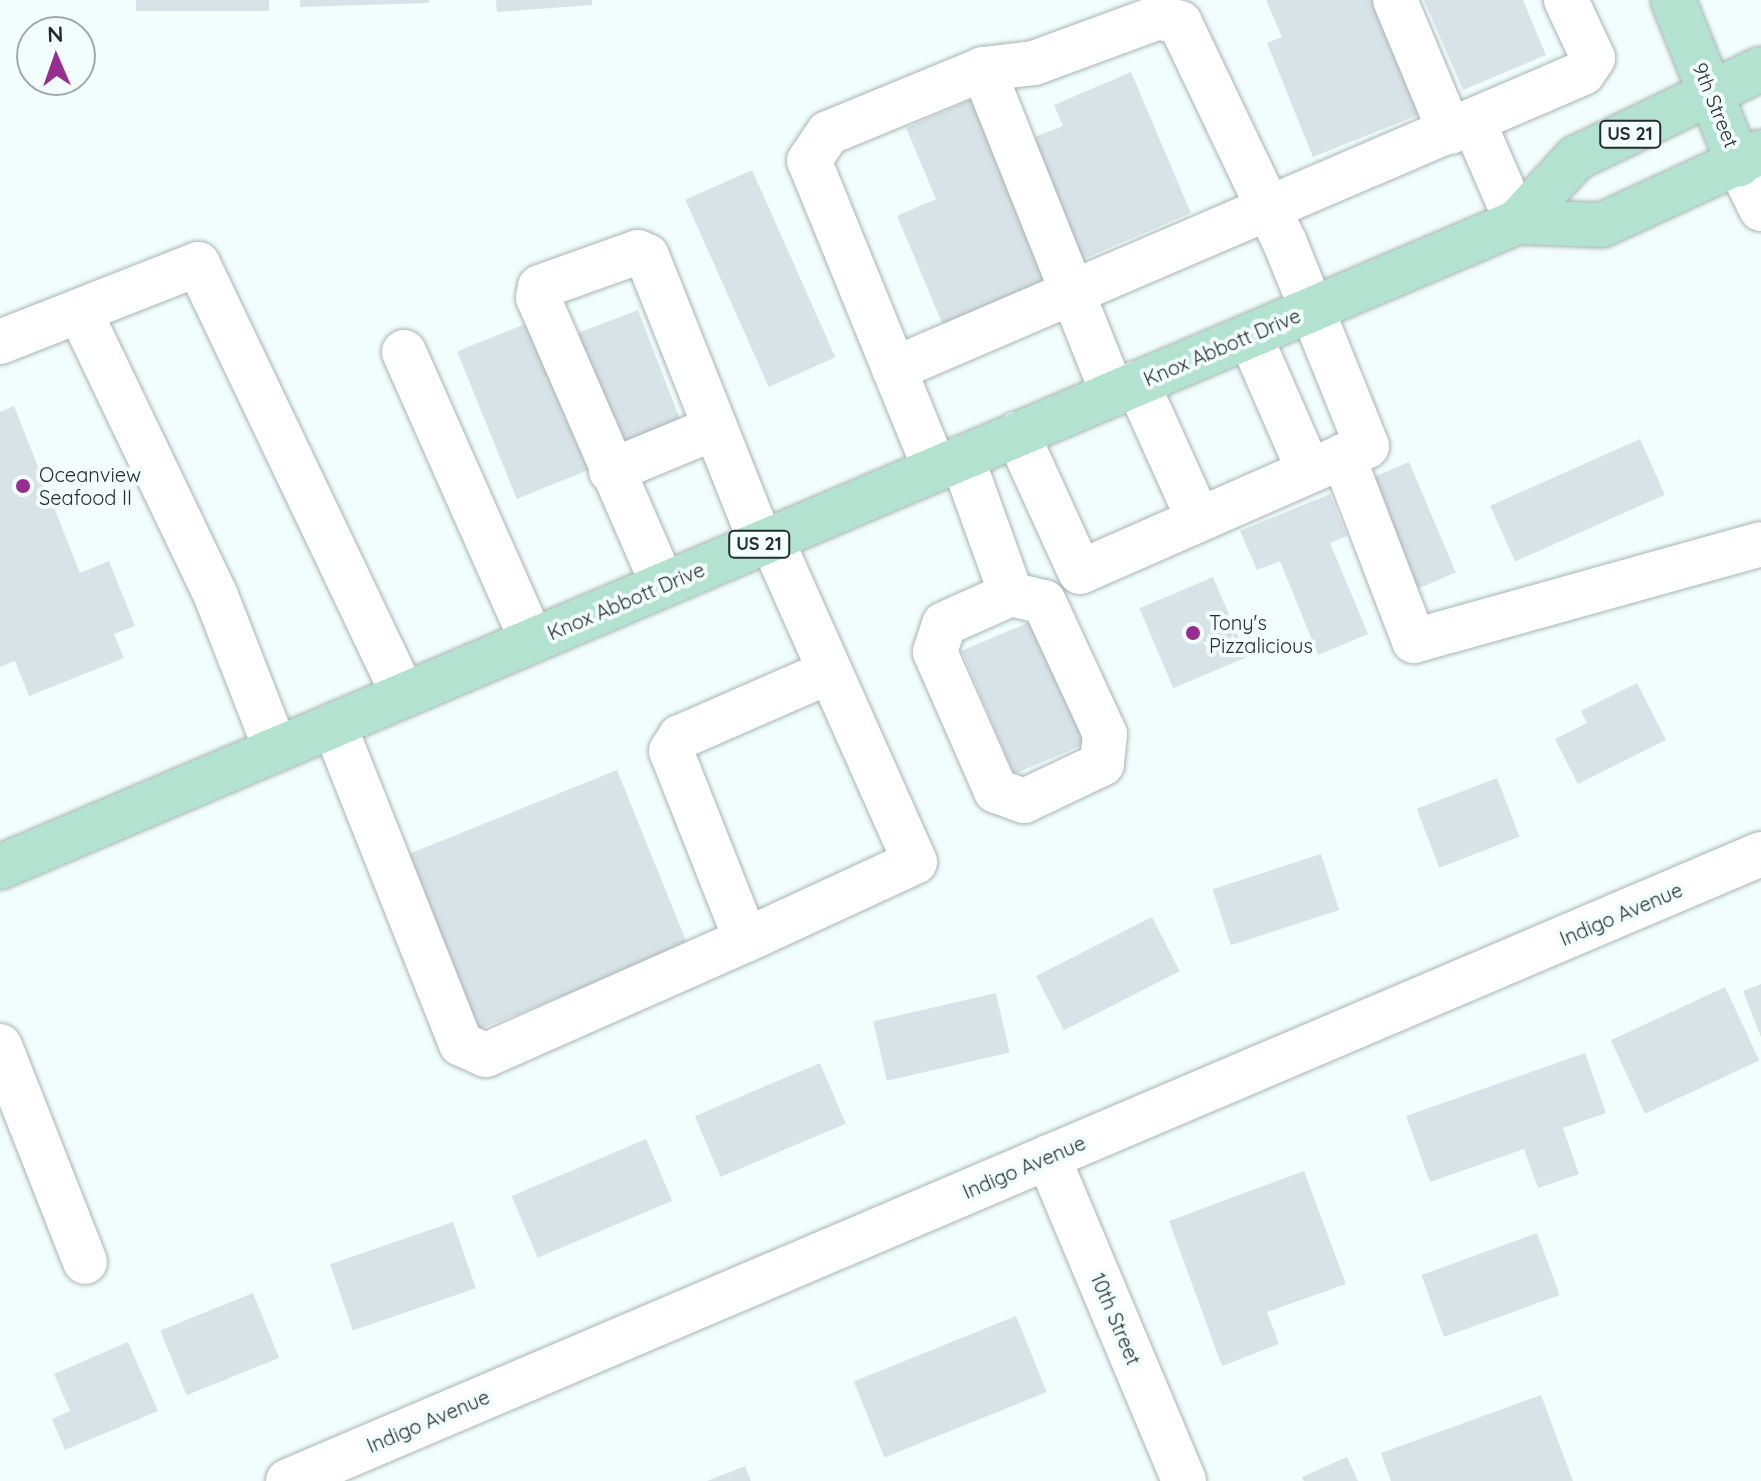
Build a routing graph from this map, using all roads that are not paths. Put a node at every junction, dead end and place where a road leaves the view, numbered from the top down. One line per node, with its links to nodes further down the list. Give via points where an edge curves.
1 (1395, 0): 7 (street)
2 (1673, 0): 6 (main road, 9th Street)
3 (1568, 1): 7 (street, via 1593,58 1583,73)
4 (983, 69): 10 (street, via 1034,63 1159,17 1180,23); 12 (street); 18 (street, via 828,133 809,161)
5 (1761, 69): 6 (main road, Knox Abbott Drive / US 21)
6 (1712, 95): 8 (main road, 9th Street); 11 (main road, Knox Abbott Drive / US 21, via 1576,158)
7 (1462, 127): 10 (street); 11 (street)
8 (1750, 158): 9 (street, 9th Street); 11 (main road, Knox Abbott Drive / US 21, via 1602,225)
9 (1761, 209)
10 (1270, 211): 12 (street); 13 (street)
11 (1517, 222): 13 (main road, Knox Abbott Drive / US 21)
12 (1075, 293): 18 (street); 19 (street)
13 (1314, 308): 15 (main road, Knox Abbott Drive / US 21); 23 (street, via 1367,446)
14 (80, 312): 16 (street); 32 (street, via 198,264); 34 (street, via 216,596)
15 (1250, 336): 19 (main road, Knox Abbott Drive / US 21); 23 (street)
16 (0, 342)
17 (404, 352): 30 (street)
18 (894, 369): 22 (street)
19 (1125, 389): 21 (main road, Knox Abbott Drive / US 21); 25 (street)
20 (715, 428): 24 (street); 24 (street, via 642,252 537,290); 26 (street)
21 (1017, 434): 22 (main road, Knox Abbott Drive / US 21); 25 (street, via 1080,572)
22 (949, 464): 26 (main road, Knox Abbott Drive / US 21); 29 (street)
23 (1326, 464): 25 (street); 27 (street, via 1414,641)
24 (611, 471): 28 (street)
25 (1199, 520)
26 (766, 541): 28 (main road, Knox Abbott Drive / US 21); 31 (street)
27 (1761, 544)
28 (663, 585): 30 (main road, Knox Abbott Drive / US 21)
29 (1011, 594): 29 (street, via 944,624 935,652 996,791 1024,801 1102,764 1105,734 1044,602)
30 (532, 641): 32 (main road, Knox Abbott Drive / US 21)
31 (829, 672): 37 (street, via 680,737 671,751); 37 (street, via 915,862)
32 (404, 695): 33 (main road, Knox Abbott Drive / US 21)
33 (334, 725): 34 (main road, Knox Abbott Drive / US 21); 37 (street, via 461,1044 486,1055)
34 (276, 750): 36 (main road, Knox Abbott Drive / US 21)
35 (1761, 854): 39 (street, Indigo Avenue)
36 (0, 867)
37 (746, 940)
38 (0, 1046): 40 (street)
39 (1048, 1157): 41 (street, Indigo Avenue); 42 (street, 10th Street)
40 (85, 1262)
41 (288, 1481)
42 (1184, 1481)

